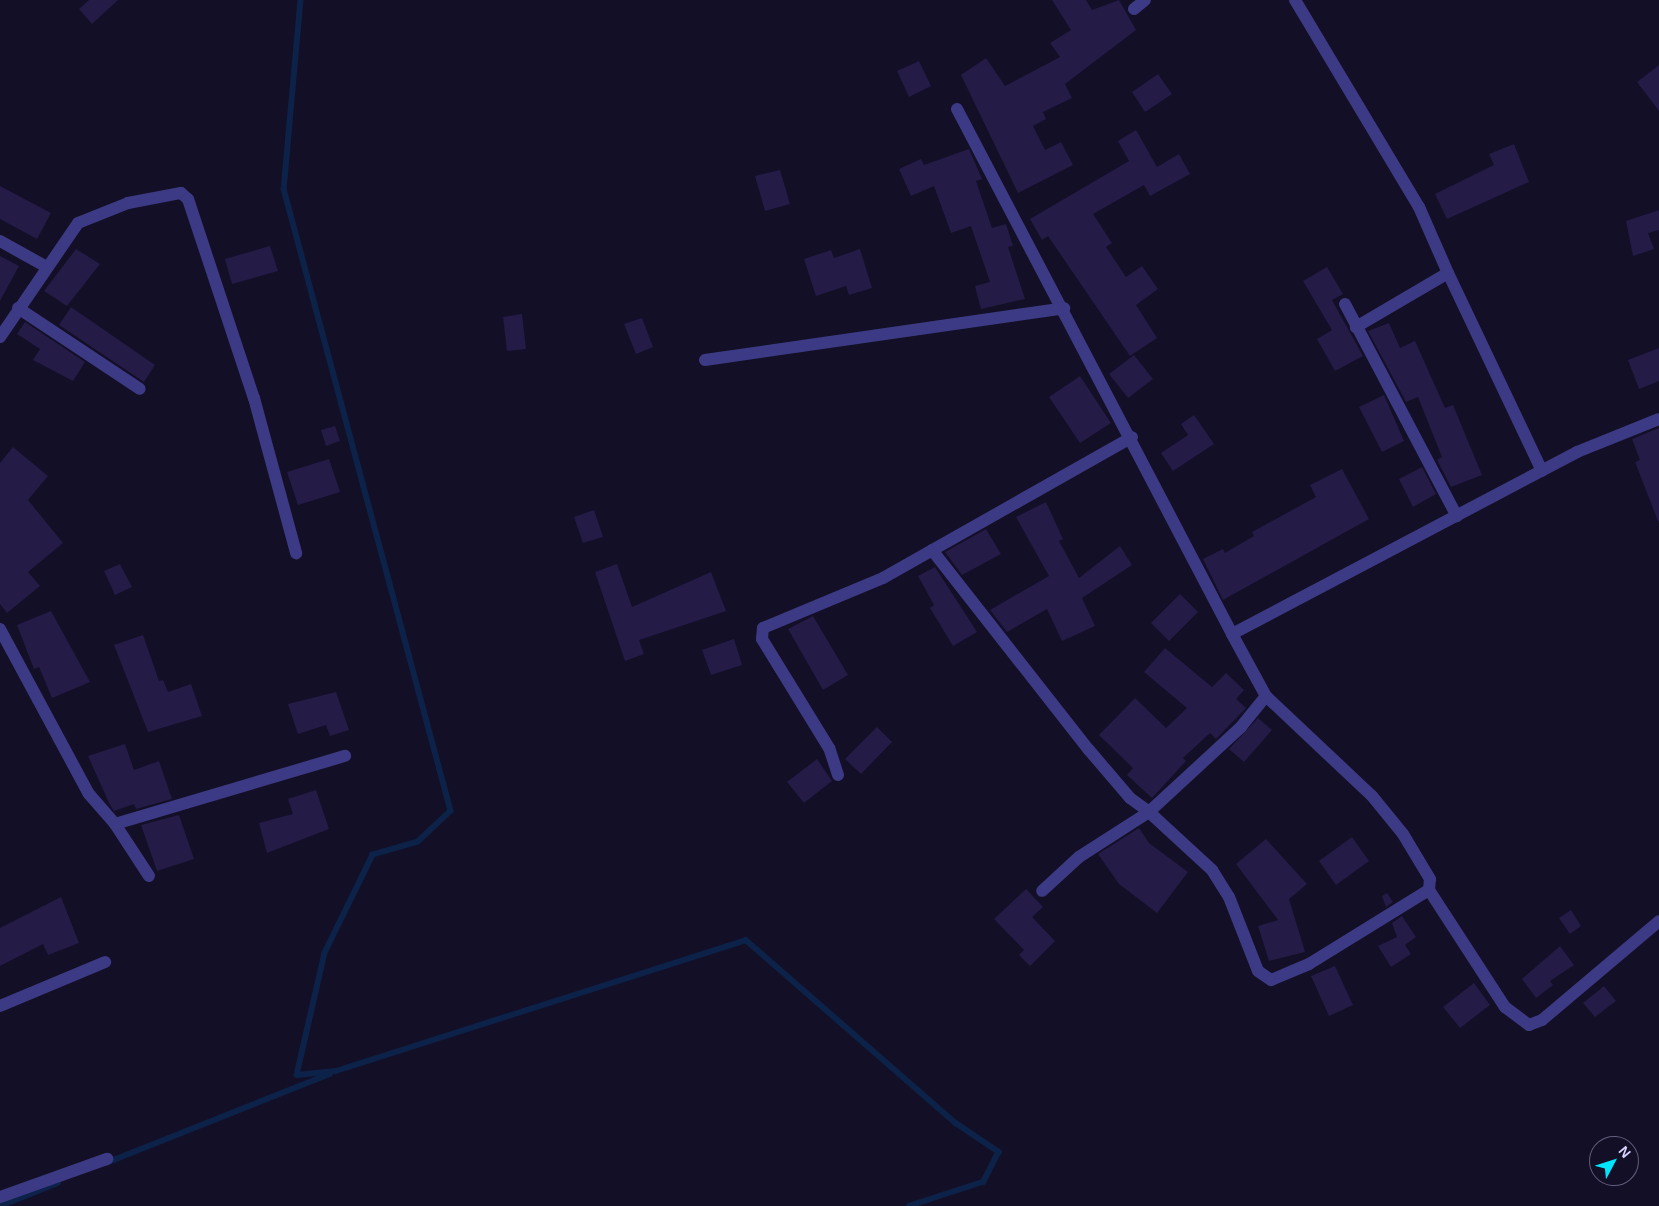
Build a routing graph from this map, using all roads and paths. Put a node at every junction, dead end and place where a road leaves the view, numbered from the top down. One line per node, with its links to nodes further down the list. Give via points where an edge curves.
1 (1145, 0): 3 (street)
2 (1294, 0): 7 (street, via 1419,207)
3 (1134, 9)
4 (957, 109): 10 (street)
5 (0, 241): 6 (street)
6 (45, 266): 9 (street); 20 (street, via 78,223 92,215 162,193 181,193 188,199 254,398)
7 (1448, 273): 11 (street); 17 (street)
8 (1345, 304): 11 (street)
9 (18, 308): 12 (street); 14 (street)
10 (1064, 308): 13 (street); 16 (street)
11 (1356, 327): 18 (street)
12 (0, 337)
13 (706, 360)
14 (140, 389)
15 (1659, 420): 17 (street)
16 (1132, 438): 19 (street); 22 (street)
17 (1542, 471): 18 (street)
18 (1457, 516): 22 (street)
19 (932, 550): 25 (street, via 883,578 761,633 829,748); 26 (street, via 1089,750 1130,798)
20 (296, 553)
21 (0, 630): 27 (street, via 89,794)
22 (1232, 634): 23 (street)
23 (1266, 696): 26 (street, via 1241,728); 30 (street, via 1372,796 1403,834 1430,879)
24 (345, 756): 27 (street)
25 (838, 775)
26 (1149, 812): 29 (street, via 1079,857); 30 (street, via 1212,870 1229,897 1258,971 1266,980 1309,964)
27 (116, 824): 28 (street)
28 (148, 876)
29 (1042, 890)
30 (1429, 890): 31 (street, via 1505,1007 1528,1025 1542,1020)
31 (1659, 922)
32 (105, 962): 33 (street)
33 (0, 1006)
34 (107, 1159): 35 (street)
35 (0, 1197)

